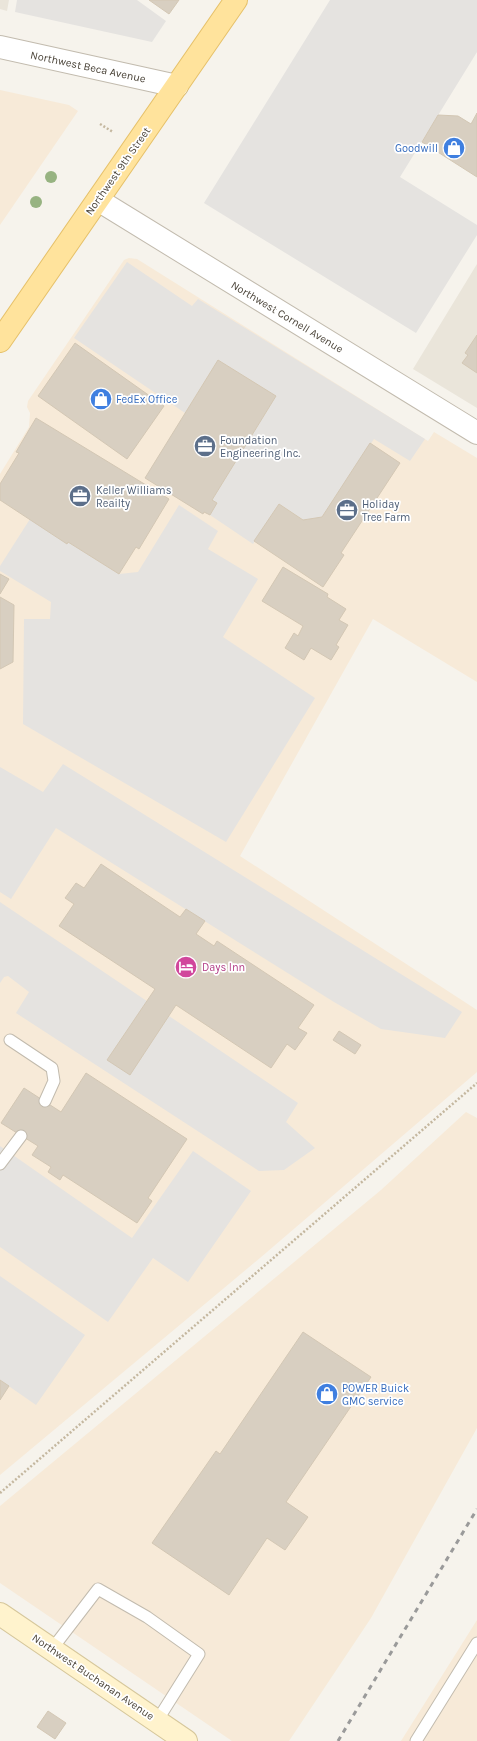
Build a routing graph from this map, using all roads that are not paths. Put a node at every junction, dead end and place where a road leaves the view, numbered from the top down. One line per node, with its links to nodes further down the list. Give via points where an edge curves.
1 (236, 0): 3 (main road, Northwest 9th Street)
2 (0, 47): 3 (street, Northwest Beca Avenue)
3 (177, 86): 4 (main road, Northwest 9th Street)
4 (98, 200): 5 (main road, Northwest 9th Street); 6 (street, Northwest Cornell Avenue)
5 (0, 341)
6 (477, 433)
7 (10, 1040): 8 (lane, via 52,1068 54,1081)
8 (45, 1101)
9 (21, 1136): 10 (lane)
10 (0, 1164)
11 (0, 1614): 13 (street, Northwest Buchanan Avenue)
12 (477, 1643): 16 (lane)
13 (52, 1649): 14 (street, Northwest Buchanan Avenue); 14 (lane, via 98,1589 147,1617 199,1654)
14 (157, 1721): 15 (street, Northwest Buchanan Avenue)
15 (186, 1741)
16 (416, 1741)

